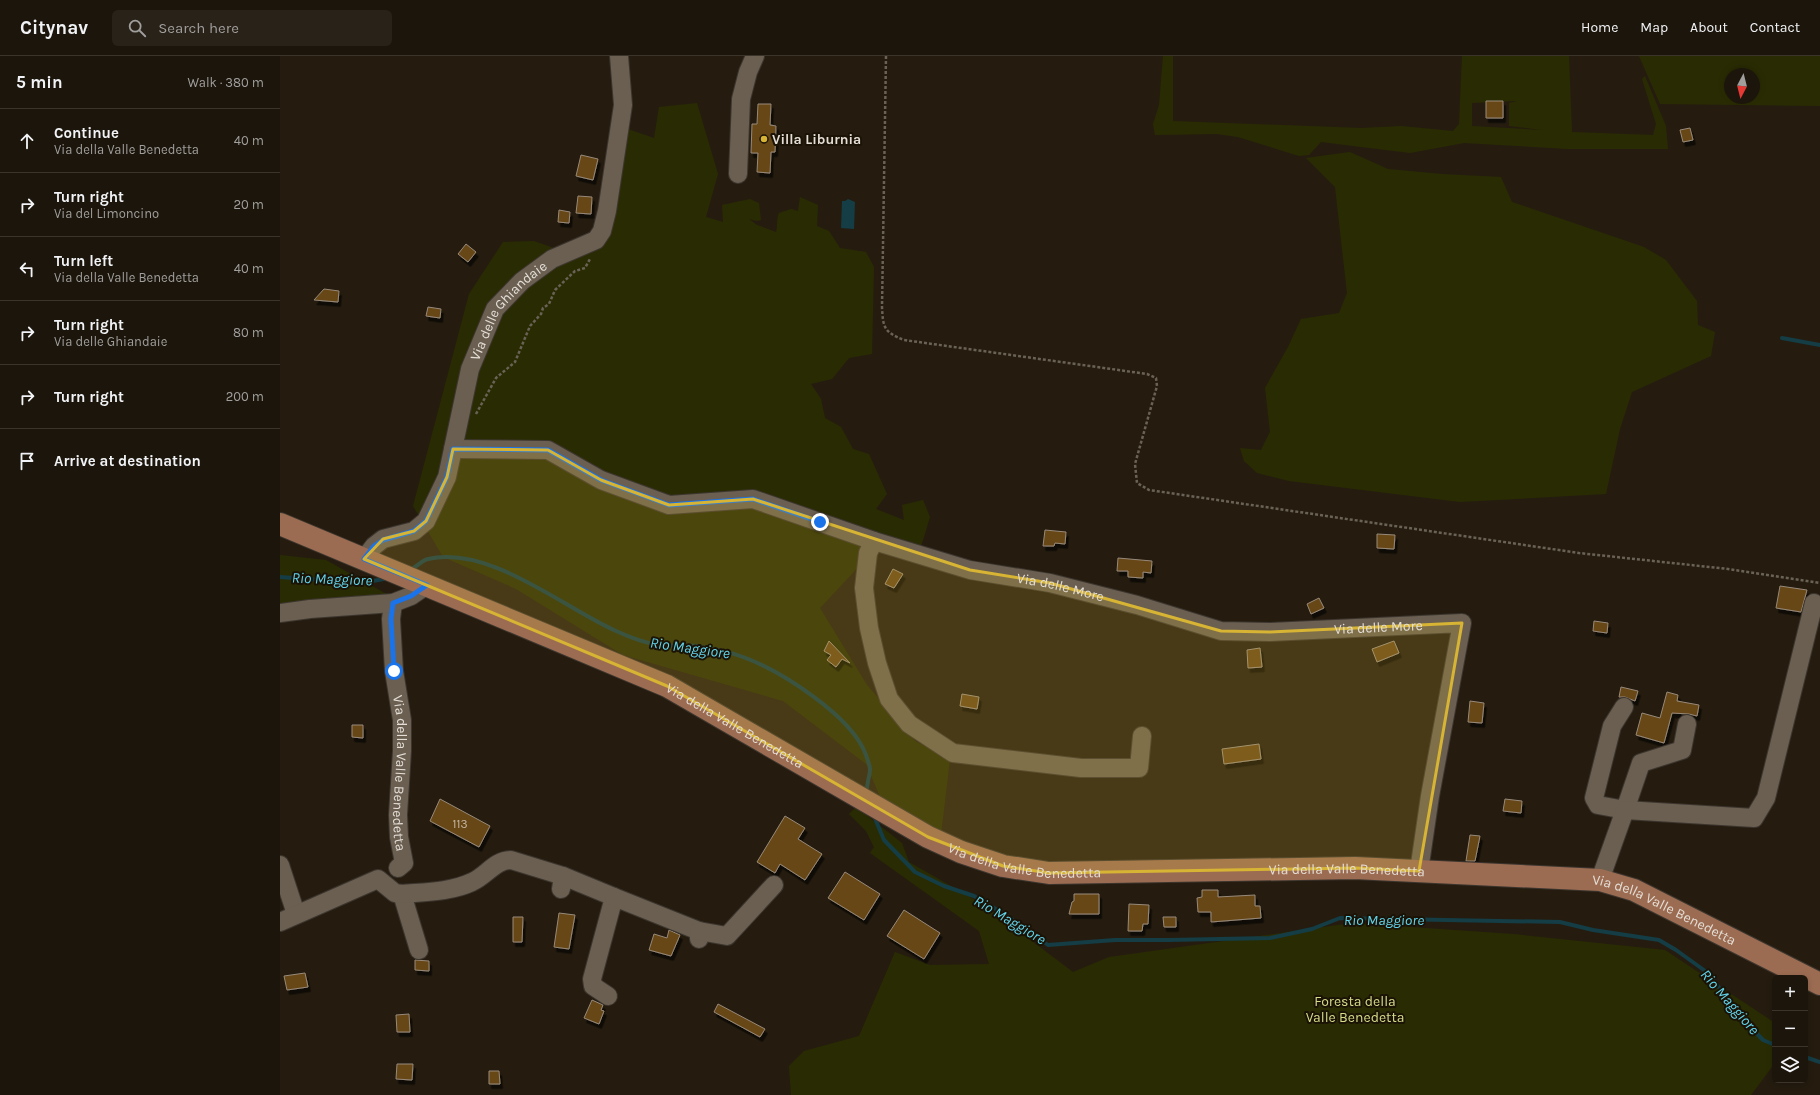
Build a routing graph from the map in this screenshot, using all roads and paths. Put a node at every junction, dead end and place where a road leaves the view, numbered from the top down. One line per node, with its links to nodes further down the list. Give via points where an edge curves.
1 (619, 56): 7 (street, Via delle Ghiandaie, via 623,105 602,231 596,240 552,259 522,281 495,309 470,370)
2 (755, 56): 4 (street, via 741,99)
3 (886, 56): 12 (path, via 883,325 890,335 904,340 1147,374 1156,378 1157,386 1134,464 1137,483 1149,490 1579,553 1728,569)
4 (738, 174)
5 (591, 254): 6 (path, via 585,268 575,271 555,290 549,304 530,326 515,362 496,378)
6 (475, 416)
7 (453, 449): 9 (street, via 548,450 601,480 669,505 753,499); 10 (street, Via delle Ghiandaie, via 447,477 426,521 414,531 383,540 374,546)
8 (280, 524): 10 (main road, Via della Valle Benedetta)
9 (874, 541): 18 (street, via 868,553 864,588 869,628 877,664 889,699 909,724 953,753 1081,768 1139,768); 22 (street, Via delle More, via 970,570 1050,583 1137,605 1221,631 1270,632 1462,623)
10 (364, 559): 11 (main road, Via della Valle Benedetta)
11 (421, 583): 13 (street, via 411,596); 22 (main road, Via della Valle Benedetta, via 667,686 928,837 961,852 1003,866 1049,873 1355,868)
12 (1820, 583)
13 (393, 603): 15 (street); 21 (street, Via della Valle Benedetta, via 391,619 394,671 402,720 398,815 404,863)
14 (1814, 603): 19 (street, via 1766,798 1754,818)
15 (280, 613)
16 (1624, 707): 19 (street, via 1612,726 1594,798 1598,805)
17 (1687, 724): 19 (street, via 1682,750 1640,763)
18 (1142, 736)
19 (1625, 810): 23 (street)
20 (280, 865): 27 (street)
21 (398, 868)
22 (1418, 871): 23 (main road, Via della Valle Benedetta)
23 (1600, 880): 29 (main road, Via della Valle Benedetta, via 1634,890)
24 (774, 885): 26 (street, via 727,936 699,935)
25 (402, 894): 26 (street, via 453,888 489,878 499,862 511,860 562,883); 27 (street, via 395,893 378,879); 28 (street)
26 (614, 897): 30 (street, via 592,979 593,986)
27 (288, 918)
28 (419, 950)
29 (1820, 984)
30 (608, 996)

